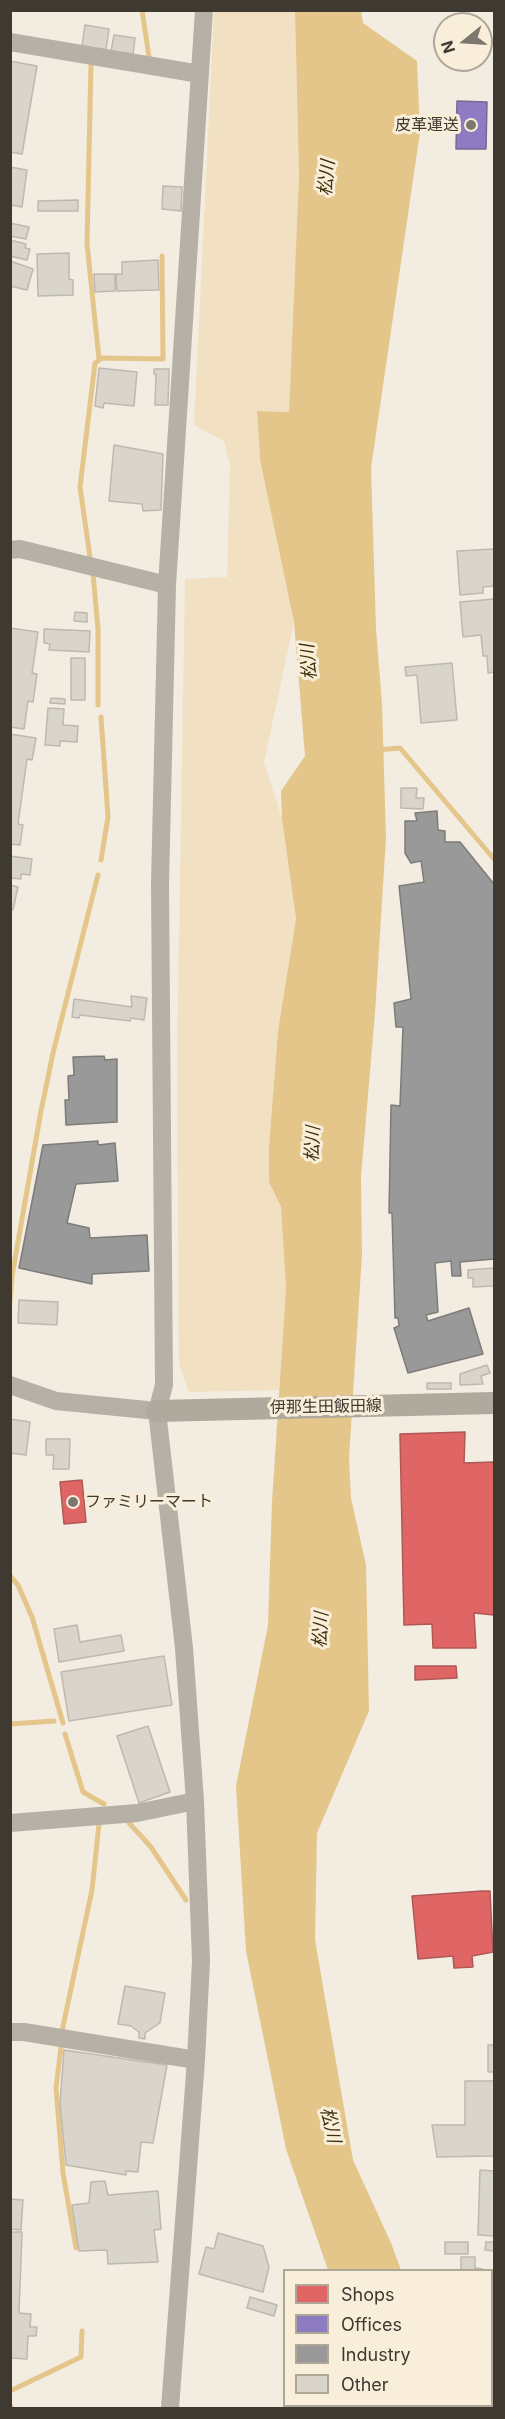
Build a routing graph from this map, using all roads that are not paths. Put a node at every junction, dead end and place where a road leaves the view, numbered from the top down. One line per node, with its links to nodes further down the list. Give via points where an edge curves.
1 (204, 10): 3 (street)
2 (10, 42): 3 (street)
3 (200, 74): 5 (street)
4 (10, 550): 5 (street, via 20,549)
5 (167, 585): 8 (street, via 160,884 164,1385)
6 (10, 1385): 8 (street, via 56,1401)
7 (495, 1403): 8 (main road, 伊那生田飯田線)
8 (157, 1411): 9 (street, via 184,1648)
9 (195, 1802): 10 (street, via 137,1813); 12 (street, via 201,1961)
10 (10, 1823)
11 (10, 2032): 12 (street)
12 (196, 2060): 13 (street)
13 (170, 2409)

